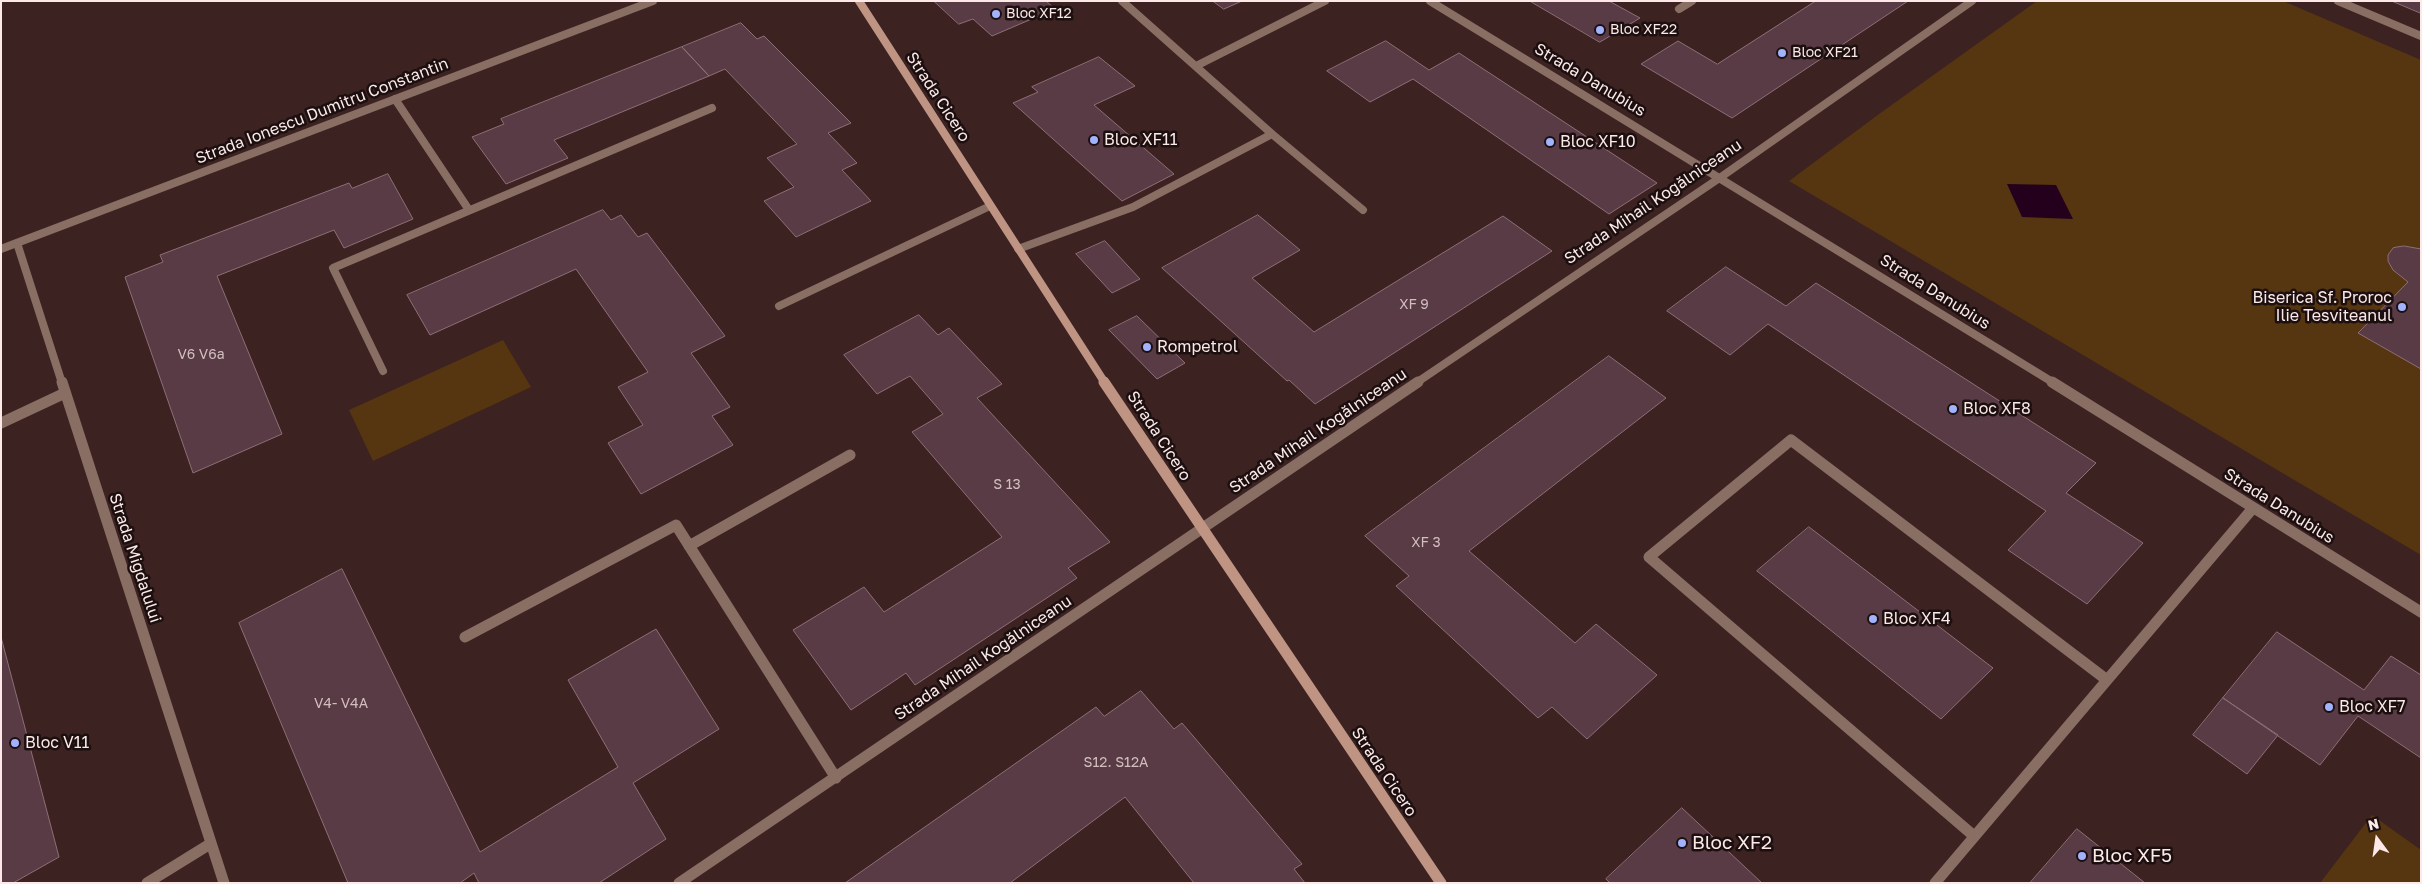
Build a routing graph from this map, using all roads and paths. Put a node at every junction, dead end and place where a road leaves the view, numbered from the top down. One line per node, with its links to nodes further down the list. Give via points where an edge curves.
1 (653, 1): 12 (street, Strada Ionescu Dumitru Constantin)
2 (859, 1): 16 (main road, Strada Cicero)
3 (1122, 1): 11 (street)
4 (1325, 1): 11 (street)
5 (1430, 1): 15 (street, Strada Danubius)
6 (1692, 1): 9 (street)
7 (1972, 1): 15 (street, Strada Mihail Kogălniceanu)
8 (2338, 1): 10 (street)
9 (1679, 9)
10 (2421, 36)
11 (1196, 66): 14 (street)
12 (395, 99): 17 (street); 19 (street, Strada Ionescu Dumitru Constantin)
13 (712, 108): 17 (street)
14 (1272, 134): 18 (street); 21 (street, via 1133,207)
15 (1721, 177): 27 (street, Strada Danubius); 28 (street, Strada Mihail Kogălniceanu, via 1600,256)
16 (990, 206): 21 (main road, Strada Cicero); 22 (street)
17 (469, 210): 23 (street, via 332,268)
18 (1363, 210)
19 (17, 243): 20 (street, Strada Ionescu Dumitru Constantin); 24 (street, Strada Migdalului)
20 (1, 249)
21 (1018, 249): 28 (main road, Strada Cicero)
22 (779, 306)
23 (383, 371)
24 (65, 393): 25 (street); 35 (street, Strada Migdalului)
25 (1, 422)
26 (850, 456): 29 (street)
27 (2253, 508): 30 (street, Strada Danubius); 32 (street)
28 (1202, 530): 33 (street, Strada Mihail Kogălniceanu); 36 (main road, Strada Cicero)
29 (689, 546): 31 (street, via 676,525); 33 (street)
30 (2421, 612)
31 (465, 637)
32 (2107, 680): 34 (street); 34 (street, via 1791,440 1649,556)
33 (836, 778): 39 (street, Strada Mihail Kogălniceanu)
34 (1974, 836): 40 (street)
35 (210, 844): 37 (street); 38 (street, Strada Migdalului)
36 (1438, 881)
37 (146, 883)
38 (224, 883)
39 (679, 883)
40 (1935, 883)

